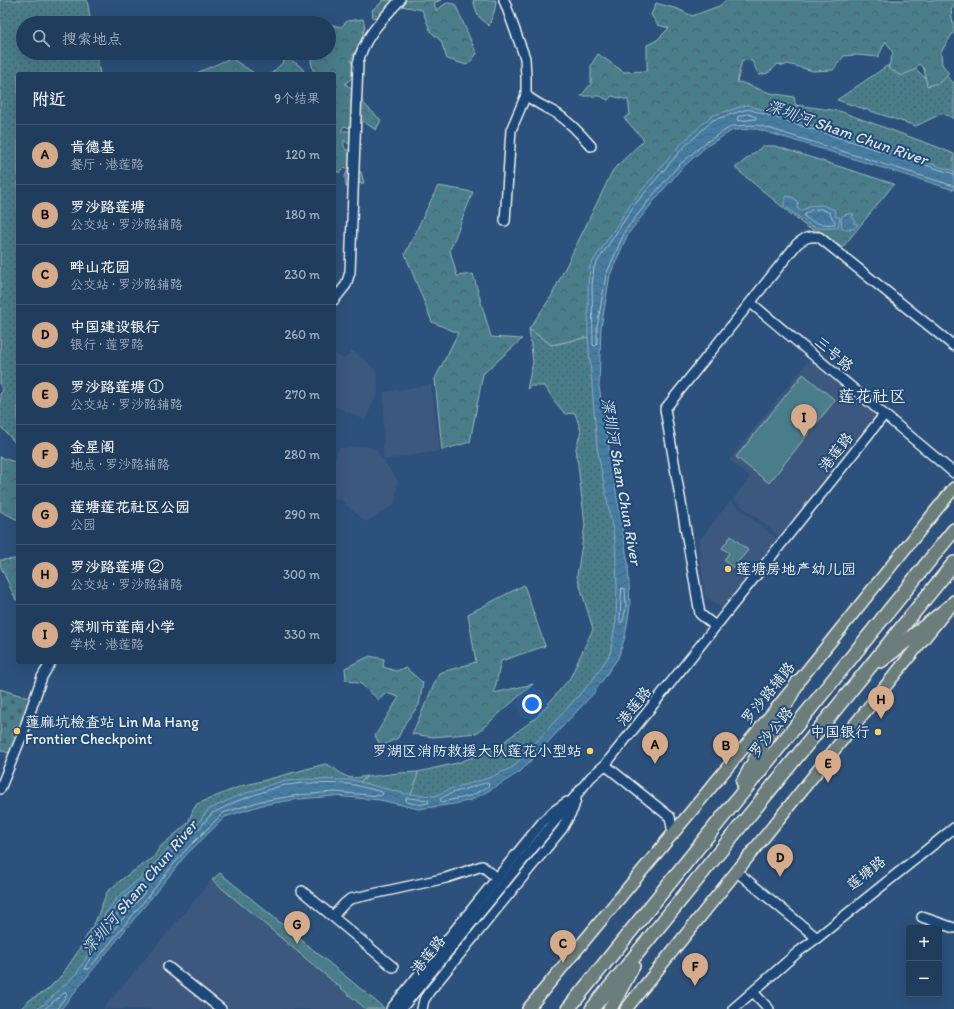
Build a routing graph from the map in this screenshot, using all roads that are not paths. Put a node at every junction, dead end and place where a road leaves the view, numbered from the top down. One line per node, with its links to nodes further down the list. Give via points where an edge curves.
1 (400, 0): 6 (street, via 370,33 358,63 350,272 346,285)
2 (504, 0): 3 (street, via 525,58)
3 (526, 95): 4 (street, via 575,127); 5 (street, via 511,130)
4 (591, 146)
5 (505, 221)
6 (336, 298)
7 (751, 303): 8 (street, via 797,244 804,238 819,237); 9 (street, 三号路); 15 (street, via 665,409 700,614)
8 (954, 346)
9 (884, 415): 10 (street, 三号路); 15 (street, 港莲路)
10 (954, 473)
11 (954, 488): 18 (main road, 罗沙路辅路)
12 (954, 530): 22 (highway, 罗沙公路)
13 (954, 563): 17 (highway)
14 (951, 605): 17 (highway); 28 (main road)
15 (715, 626): 19 (street, 港莲路)
16 (50, 664): 20 (street, via 42,677)
17 (862, 676): 35 (highway)
18 (798, 682): 22 (highway); 23 (main road, 罗沙路辅路)
19 (605, 764): 21 (street, 港莲路); 24 (street)
20 (0, 790)
21 (578, 794): 29 (street, via 544,820); 39 (street, 港莲路); 42 (street, via 562,829 429,992)
22 (727, 812): 44 (highway, 罗沙公路)
23 (689, 813): 24 (street); 27 (main road, 罗沙路辅路)
24 (670, 816): 27 (street)
25 (954, 820): 34 (street, 莲塘路)
26 (954, 828): 34 (street, 莲塘路)
27 (673, 833): 43 (main road, 罗沙路辅路)
28 (736, 871): 34 (street); 47 (main road)
29 (497, 878): 31 (street, via 482,866 446,878 350,899); 41 (street)
30 (302, 891): 31 (street)
31 (333, 916): 37 (street)
32 (922, 917): 33 (street)
33 (954, 928)
34 (815, 936): 38 (street, 莲塘路)
35 (642, 947): 45 (highway); 46 (highway)
36 (168, 967): 40 (street)
37 (393, 967)
38 (753, 992): 48 (street, 莲塘路); 49 (street)
39 (404, 1008)
40 (221, 1009)
41 (391, 1009)
42 (422, 1009)
43 (528, 1009)
44 (568, 1009)
45 (592, 1009)
46 (610, 1009)
47 (626, 1009)
48 (733, 1009)
49 (769, 1009)

